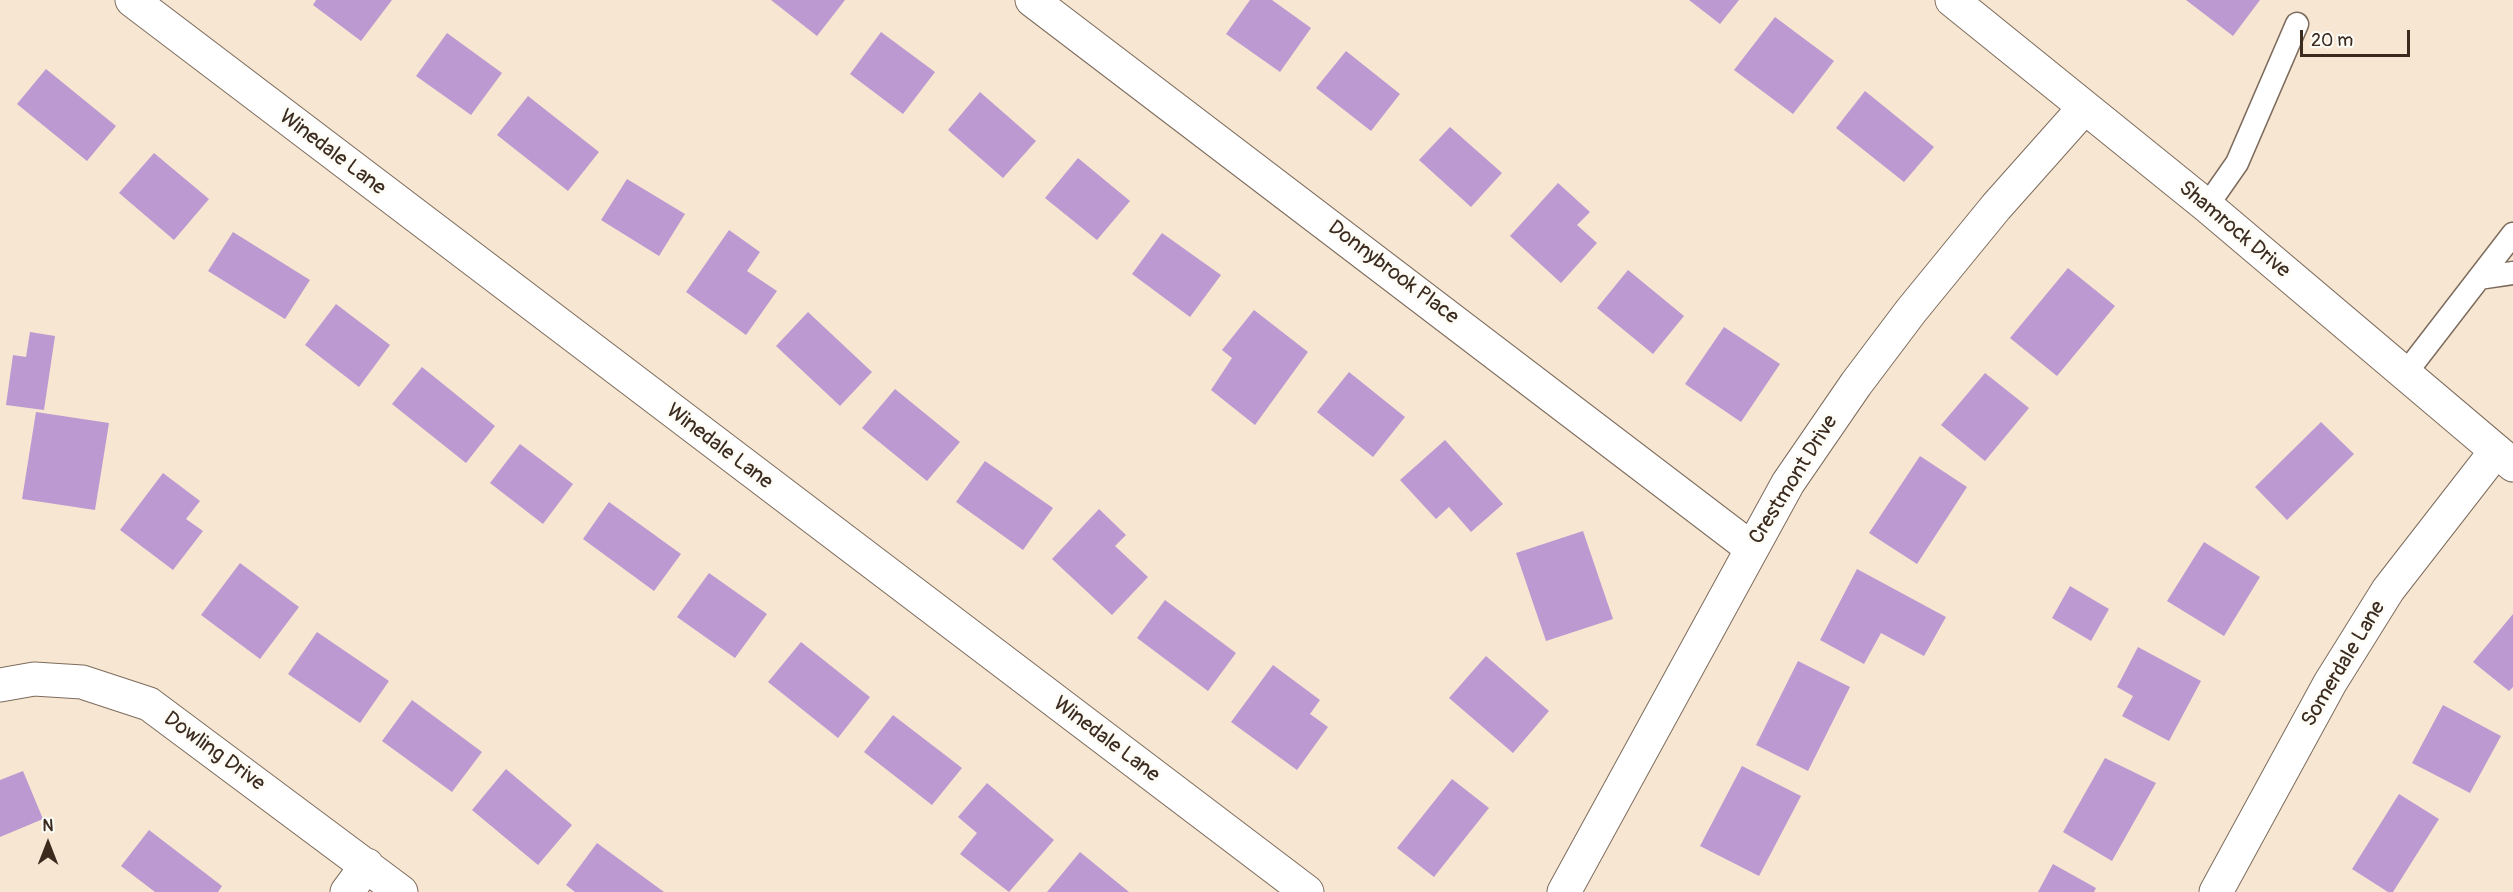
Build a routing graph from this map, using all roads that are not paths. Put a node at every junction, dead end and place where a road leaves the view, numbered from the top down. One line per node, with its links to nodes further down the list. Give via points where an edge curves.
1 (132, 0): 17 (street, Winedale Lane)
2 (1032, 0): 12 (street, Donnybrook Place)
3 (1952, 0): 5 (street, Shamrock Drive)
4 (2297, 24): 6 (lane, via 2237,163)
5 (2084, 108): 6 (street, Shamrock Drive); 12 (street, Crestmont Drive, via 1996,207 1897,329 1788,483)
6 (2207, 206): 10 (street, Shamrock Drive)
7 (2513, 234): 9 (lane)
8 (2513, 273): 9 (lane)
9 (2479, 278): 10 (lane)
10 (2405, 374): 11 (street, Shamrock Drive)
11 (2505, 458): 19 (street, Somerdale Lane, via 2388,590 2330,683)
12 (1751, 548): 18 (street, Crestmont Drive)
13 (0, 685): 14 (street, Dowling Drive, via 34,679 82,682 149,704)
14 (367, 865): 15 (street); 16 (street, Dowling Drive)
15 (347, 892)
16 (401, 892)
17 (1307, 892)
18 (1564, 892)
19 (2216, 892)

